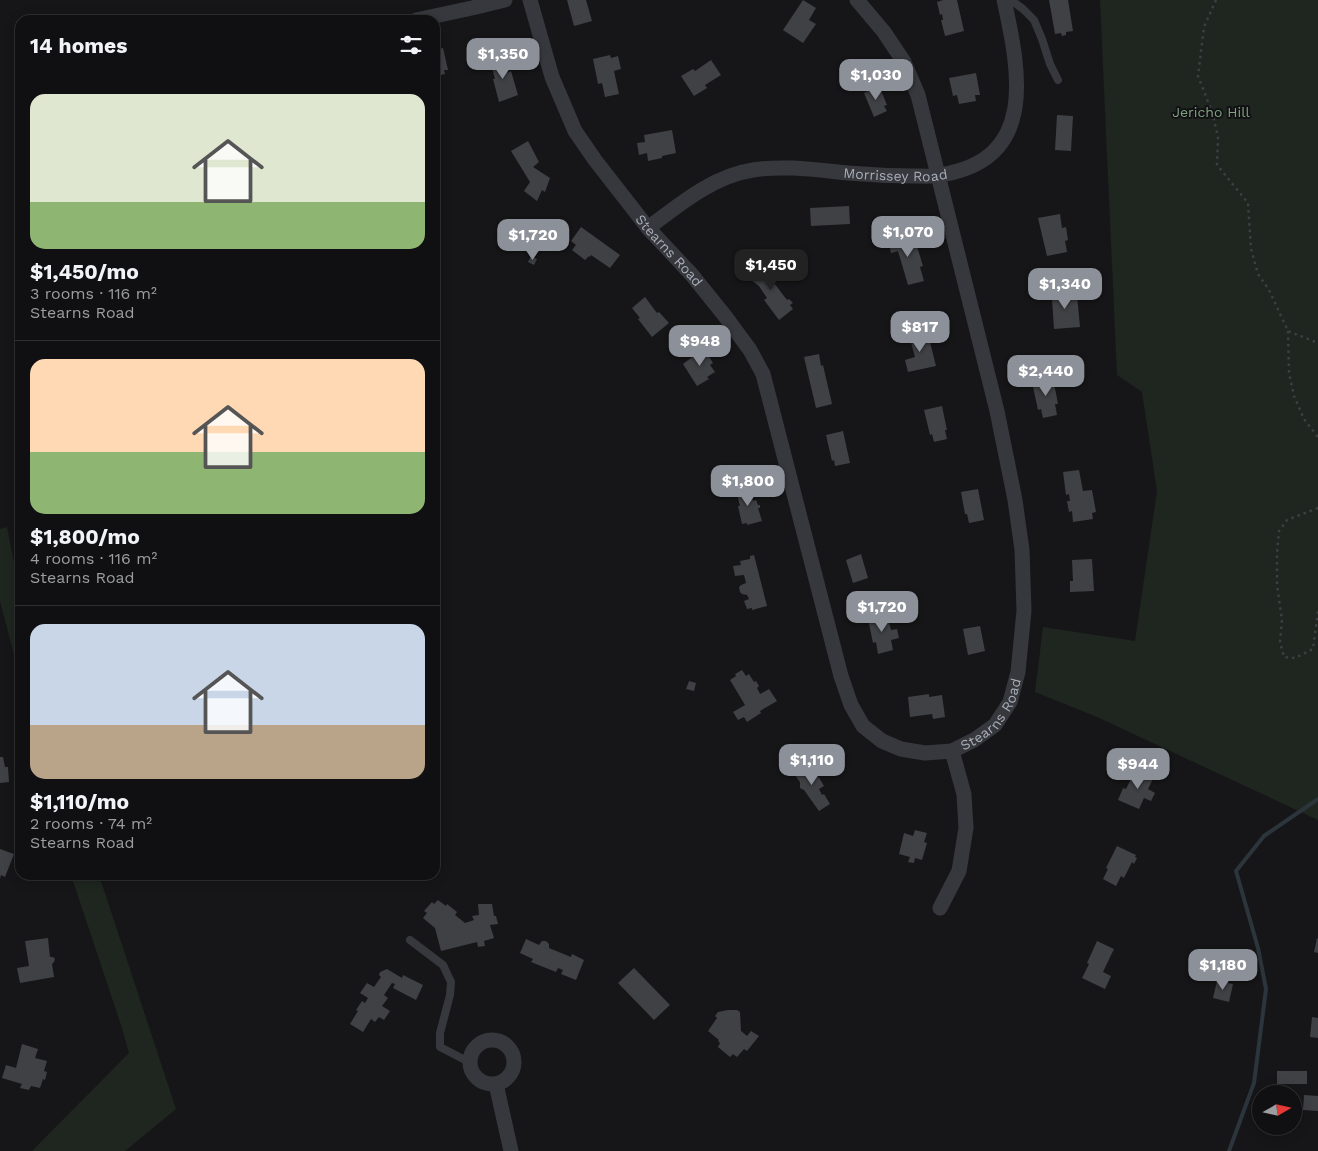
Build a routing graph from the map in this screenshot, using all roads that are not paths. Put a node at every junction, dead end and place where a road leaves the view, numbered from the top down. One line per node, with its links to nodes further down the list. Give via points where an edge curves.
1 (505, 0): 6 (street)
2 (530, 0): 9 (street, Stearns Road, via 552,77 576,131)
3 (857, 0): 8 (street, Stearns Road, via 904,62 918,95)
4 (1004, 0): 8 (street, Morrissey Road, via 1017,76 1013,120 1004,139 990,155 972,167)
5 (1011, 0): 7 (lane, via 1034,20)
6 (439, 15)
7 (1058, 80)
8 (938, 176): 9 (street, Morrissey Road, via 779,168 753,170 727,176); 10 (street, Stearns Road, via 997,411 1015,500 1022,550 1024,611 1018,672 1010,702 994,725)
9 (648, 228): 10 (street, Stearns Road, via 725,316 763,374 841,676 851,705 863,726 882,741 901,749 925,753)
10 (952, 752): 11 (street, via 964,794 966,828 959,871)
11 (940, 908)
12 (410, 940): 13 (lane, via 443,965 451,982 440,1047)
13 (470, 1062): 14 (street, via 470,1069 478,1080); 14 (street, via 473,1050 484,1041 509,1047 514,1067 507,1078)
14 (496, 1084): 15 (street)
15 (511, 1151)

